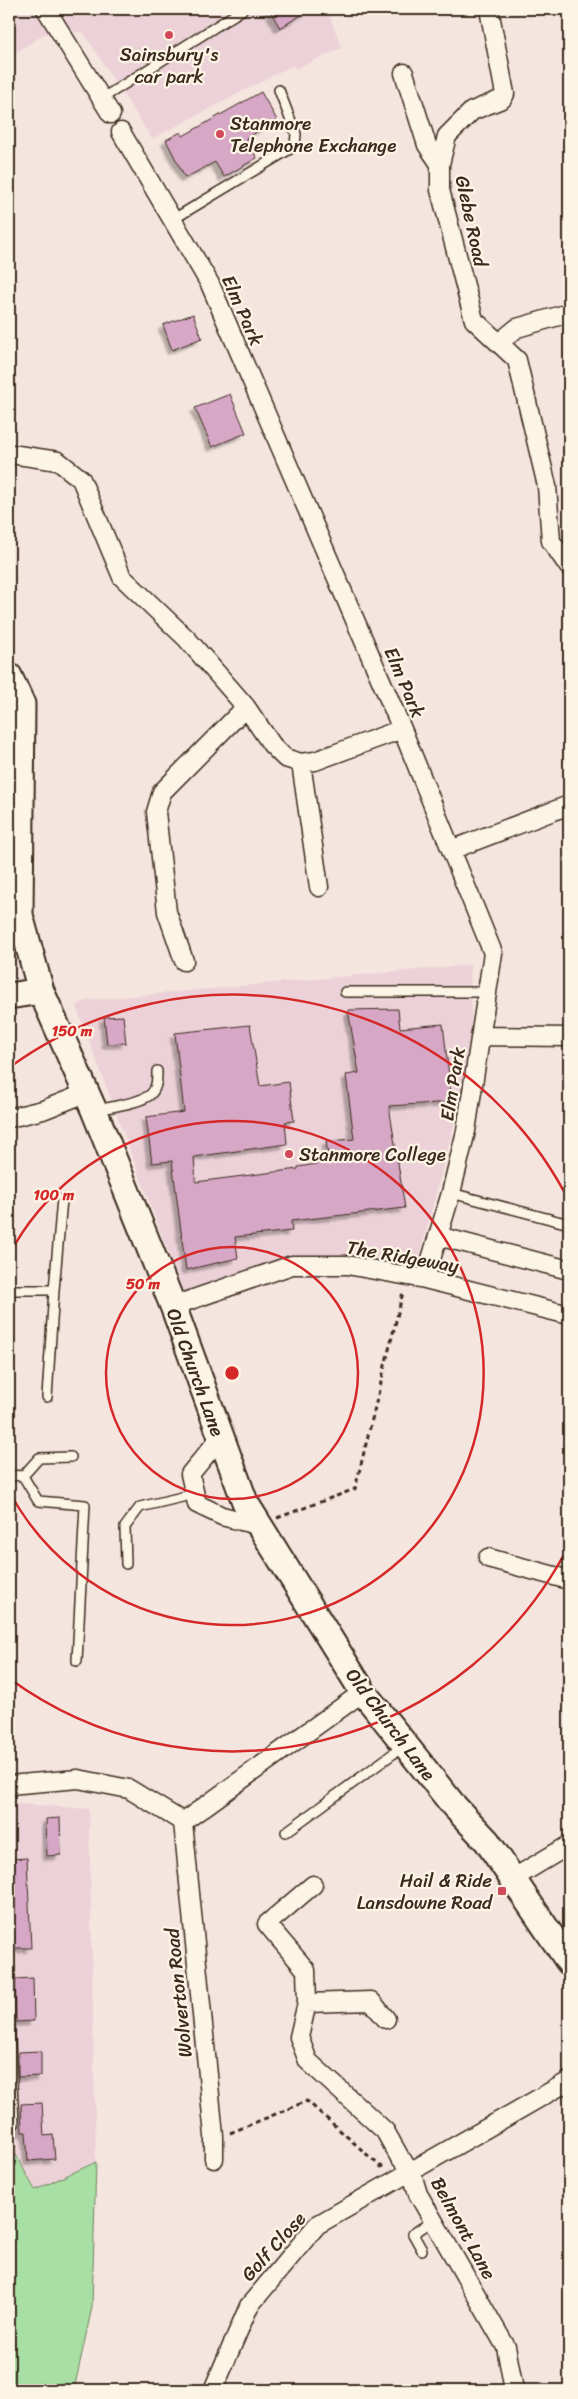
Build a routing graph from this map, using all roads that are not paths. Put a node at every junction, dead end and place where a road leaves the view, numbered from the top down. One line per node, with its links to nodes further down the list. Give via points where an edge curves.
1 (46, 9): 6 (street)
2 (489, 9): 9 (street, Glebe Road, via 505,94 502,99 472,111 447,136)
3 (242, 10): 6 (lane)
4 (404, 74): 9 (street, via 427,146)
5 (279, 90): 10 (lane, via 296,134 295,146)
6 (102, 99): 7 (street)
7 (111, 114)
8 (121, 132): 10 (street, Elm Park)
9 (440, 164): 12 (street, Glebe Road, via 440,190 474,320)
10 (172, 220): 17 (street, Elm Park, via 210,284)
11 (569, 313): 12 (street, via 517,328)
12 (500, 342): 14 (street, Glebe Road, via 517,360 548,486 552,541)
13 (9, 455): 16 (street, via 58,461 81,479 122,577 187,639)
14 (569, 567)
15 (9, 676): 22 (street, Old Church Lane, via 22,704)
16 (246, 707): 18 (street, via 272,745 286,758); 23 (street, via 162,792 156,812 167,912)
17 (402, 729): 18 (street); 20 (street, Elm Park)
18 (301, 764): 21 (street)
19 (569, 805): 20 (street)
20 (451, 850): 26 (street, Elm Park, via 493,953)
21 (319, 887)
22 (15, 916): 24 (street, Old Church Lane)
23 (184, 961)
24 (41, 991): 27 (street); 31 (street, Old Church Lane)
25 (345, 992): 26 (lane)
26 (489, 992): 28 (street, Elm Park)
27 (9, 996)
28 (481, 1036): 29 (street); 33 (street, Elm Park, via 466,1131)
29 (569, 1037)
30 (157, 1071): 31 (lane, via 155,1088 143,1099)
31 (90, 1101): 32 (street); 41 (street, Old Church Lane)
32 (9, 1118)
33 (451, 1194): 35 (lane); 36 (street, Elm Park)
34 (62, 1198): 40 (lane)
35 (569, 1224)
36 (438, 1236): 37 (street); 38 (street, Elm Park)
37 (569, 1270)
38 (425, 1279): 41 (street, The Ridgeway, via 347,1265 292,1265); 42 (street, The Ridgeway)
39 (9, 1290): 40 (lane)
40 (54, 1290): 43 (lane)
41 (173, 1306): 44 (street, Old Church Lane)
42 (569, 1315)
43 (47, 1397)
44 (220, 1438): 48 (street, via 190,1474); 49 (street, Old Church Lane, via 244,1502)
45 (71, 1457): 47 (lane, via 38,1458)
46 (9, 1475): 47 (lane)
47 (23, 1476): 53 (lane, via 38,1500 84,1505)
48 (195, 1494): 49 (street, via 197,1504 222,1516); 51 (lane, via 140,1507 125,1527)
49 (257, 1525): 54 (street, Old Church Lane)
50 (488, 1558): 52 (street)
51 (126, 1564)
52 (569, 1580)
53 (76, 1661)
54 (363, 1692): 55 (street, Old Church Lane); 57 (street)
55 (405, 1745): 58 (lane); 60 (street, Old Church Lane, via 454,1806 488,1841)
56 (9, 1785): 57 (street, via 78,1779 129,1788)
57 (183, 1822): 68 (street, Wolverton Road)
58 (286, 1832)
59 (569, 1846): 60 (street)
60 (514, 1878): 62 (street, Old Church Lane)
61 (312, 1885): 63 (street, via 267,1924 306,1970)
62 (569, 1962)
63 (307, 2003): 64 (street, via 371,2001); 69 (street, via 299,2037 308,2061 385,2132)
64 (386, 2018)
65 (9, 2021): 67 (lane)
66 (569, 2081): 69 (street, Belmont Lane)
67 (14, 2124)
68 (214, 2159)
69 (411, 2171): 70 (street, Belmont Lane, via 417,2192); 72 (street, Golf Close, via 317,2225 249,2306)
70 (432, 2220): 71 (lane, via 413,2234); 73 (street, Belmont Lane, via 506,2347)
71 (422, 2250)
72 (213, 2390)
73 (514, 2390)

